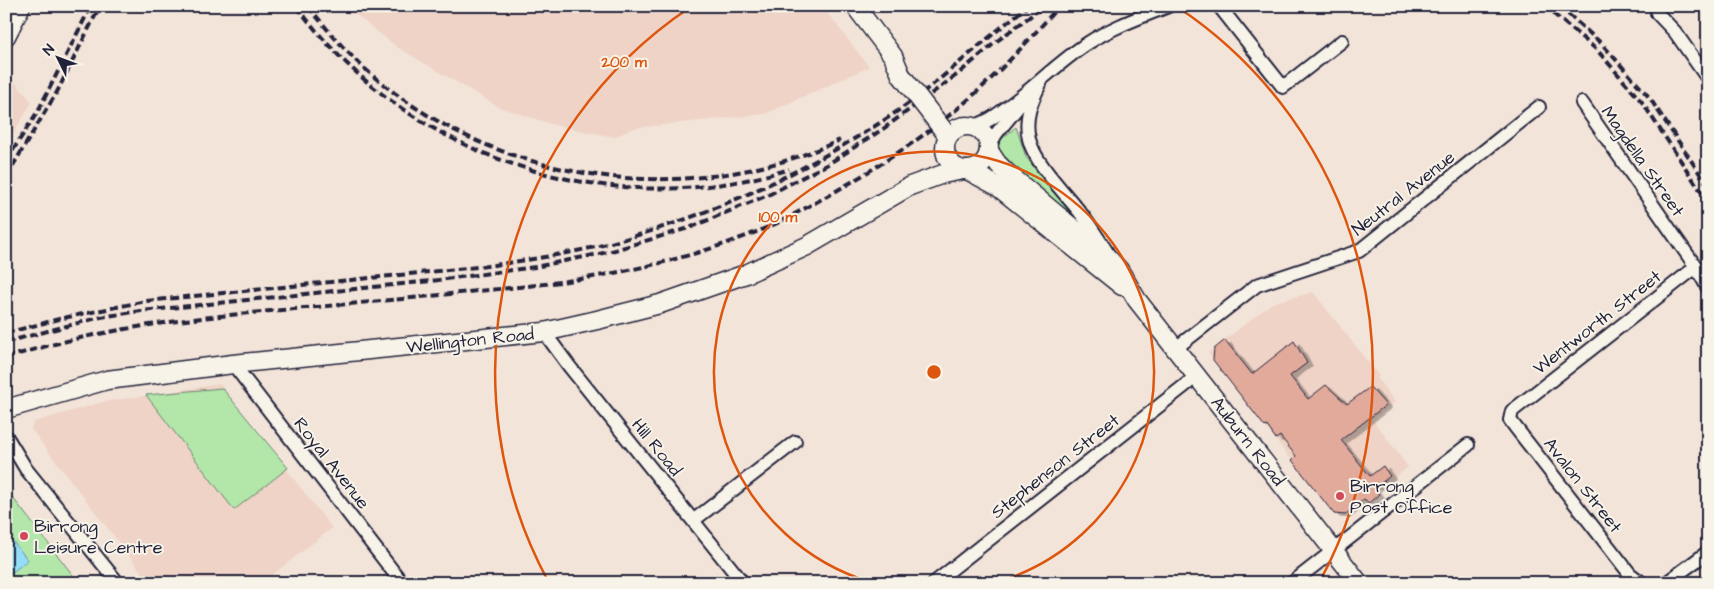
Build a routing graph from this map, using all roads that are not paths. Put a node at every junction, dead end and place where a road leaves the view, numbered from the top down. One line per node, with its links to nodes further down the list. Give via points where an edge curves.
1 (21, 6): 6 (main road)
2 (855, 6): 12 (main road, bridge)
3 (1168, 6): 9 (street, via 1088,43)
4 (1219, 6): 7 (street, via 1283,87)
5 (1657, 13): 8 (street, via 1675,32)
6 (6, 36)
7 (1342, 40)
8 (1708, 79)
9 (1039, 83): 12 (street, via 994,117); 13 (street, via 998,132); 17 (street, Auburn Road, via 1028,115 1030,145)
10 (1582, 103): 16 (street, Magdella Street)
11 (1539, 107): 21 (street, Neutral Avenue, via 1359,251 1257,285)
12 (954, 133): 13 (main road, via 982,132); 14 (main road, via 948,160); 15 (main road, Wellington Road, via 933,163)
13 (989, 149): 14 (main road, via 982,165); 17 (main road, Auburn Road, via 1006,172 1096,246)
14 (965, 170): 15 (main road, Wellington Road, via 942,174); 19 (main road, Auburn Road, via 997,186)
15 (910, 186): 20 (main road, Wellington Road, via 807,246 746,274 660,304)
16 (1696, 268): 18 (street, Magdella Street); 24 (street, Wentworth Street)
17 (1119, 270): 19 (main road, Auburn Road)
18 (1708, 288)
19 (1137, 300): 21 (main road, Auburn Road)
20 (544, 332): 22 (main road, Wellington Road); 29 (street, Hill Road)
21 (1176, 348): 23 (main road, Auburn Road)
22 (234, 364): 25 (main road, Wellington Road, via 107,380); 33 (street, Royal Avenue)
23 (1197, 376): 30 (main road, Auburn Road); 35 (street, Stephenson Street)
24 (1519, 405): 38 (street, Avalon Street, via 1512,411 1510,420 1630,574)
25 (6, 409)
26 (6, 436): 32 (street, via 26,469)
27 (794, 442): 29 (street)
28 (1468, 445): 30 (street)
29 (694, 520): 34 (street, Hill Road)
30 (1334, 550): 36 (street); 37 (main road, Auburn Road)
31 (1708, 552): 39 (street)
32 (118, 583)
33 (402, 583)
34 (743, 583)
35 (934, 583)
36 (1292, 583)
37 (1359, 583)
38 (1642, 583)
39 (1666, 583)

